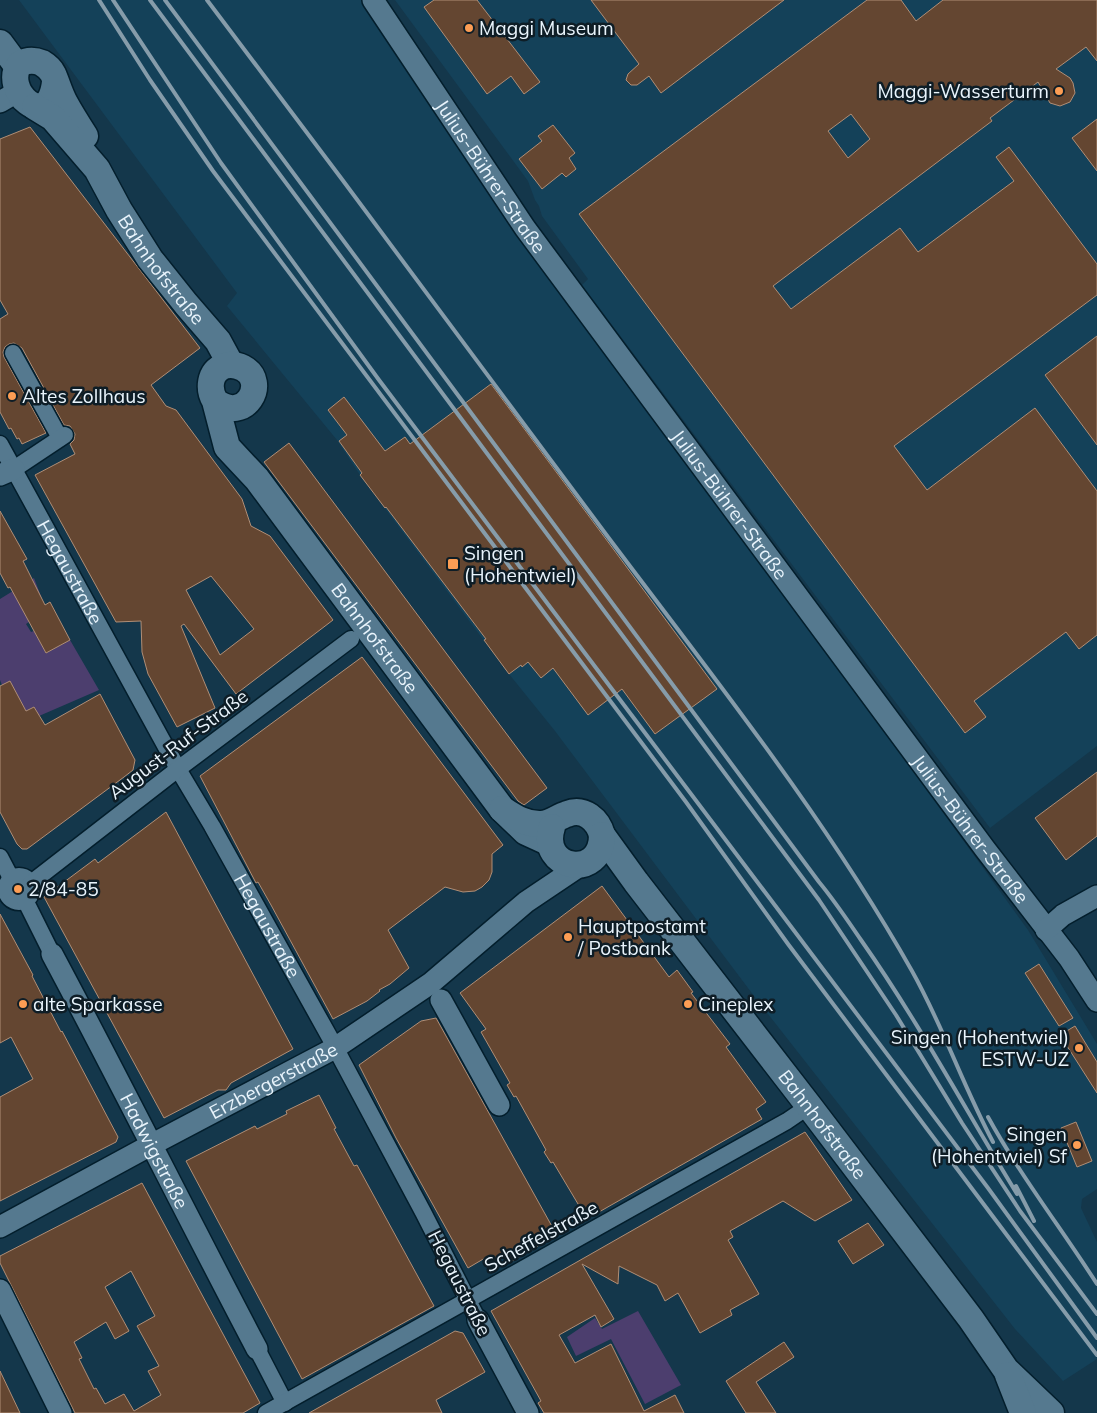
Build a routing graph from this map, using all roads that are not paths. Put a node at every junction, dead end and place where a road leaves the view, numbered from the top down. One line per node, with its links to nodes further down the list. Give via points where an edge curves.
1 (372, 0): 27 (street, Julius-Bührer-Straße, via 525,228)
2 (0, 43): 3 (street)
3 (17, 66): 4 (street, Bahnhofstraße, via 38,62 50,69); 5 (street, via 12,72 9,88)
4 (55, 82): 5 (street, via 47,102); 6 (street, Bahnhofstraße, via 85,136)
5 (16, 101): 6 (street, Bahnhofstraße, via 53,118)
6 (97, 169): 8 (street, Bahnhofstraße, via 150,259 218,340)
7 (13, 353): 13 (street, via 62,437)
8 (231, 365): 9 (street, Bahnhofstraße, via 218,370 210,382); 10 (street, via 244,368 253,379 253,393)
9 (215, 402): 10 (street, via 227,408); 12 (street, Bahnhofstraße, via 227,447)
10 (240, 408): 12 (street, Bahnhofstraße, via 241,446)
11 (0, 444): 13 (street, Hegaustraße)
12 (248, 469): 17 (street, Bahnhofstraße, via 502,809 526,832)
13 (7, 472): 15 (street, Hegaustraße)
14 (351, 639): 15 (street, August-Ruf-Straße)
15 (178, 769): 22 (street, August-Ruf-Straße); 31 (street, Hegaustraße)
16 (602, 835): 17 (street, Bahnhofstraße, via 595,820 580,812 572,812); 19 (street, via 602,844 595,858); 21 (street, Bahnhofstraße)
17 (553, 838): 19 (street, Bahnhofstraße, via 565,863); 26 (street, Erzbergerstraße, via 547,870)
18 (0, 857): 20 (street)
19 (584, 864): 21 (street, Bahnhofstraße, via 610,869); 26 (street, Erzbergerstraße)
20 (11, 878): 22 (street, via 22,876); 24 (street)
21 (636, 882): 33 (street, Bahnhofstraße)
22 (31, 883): 25 (street, via 31,893)
23 (1097, 896): 27 (street, via 1063,915)
24 (4, 899): 25 (street)
25 (25, 900): 28 (street, Hadwigstraße)
26 (526, 902): 31 (street, Erzbergerstraße, via 432,983)
27 (1046, 930): 30 (street, Julius-Bührer-Straße)
28 (52, 954): 34 (street, Hadwigstraße)
29 (441, 1000): 32 (street)
30 (1097, 1001)
31 (335, 1048): 34 (street, Erzbergerstraße); 37 (street, Hegaustraße)
32 (499, 1104)
33 (809, 1106): 37 (street, Scheffelstraße); 40 (street, Bahnhofstraße)
34 (151, 1145): 35 (street, Erzbergerstraße); 39 (street, Hadwigstraße)
35 (0, 1227)
36 (0, 1290): 42 (street)
37 (468, 1300): 38 (street, Hegaustraße); 41 (street, Scheffelstraße)
38 (478, 1320): 44 (street, Hegaustraße)
39 (257, 1349): 41 (street, Hadwigstraße)
40 (1006, 1370): 45 (street, Bahnhofstraße); 46 (street, Bahnhofstraße)
41 (285, 1403): 43 (street, Scheffelstraße)
42 (61, 1413)
43 (266, 1413)
44 (528, 1413)
45 (1023, 1413)
46 (1051, 1413)

